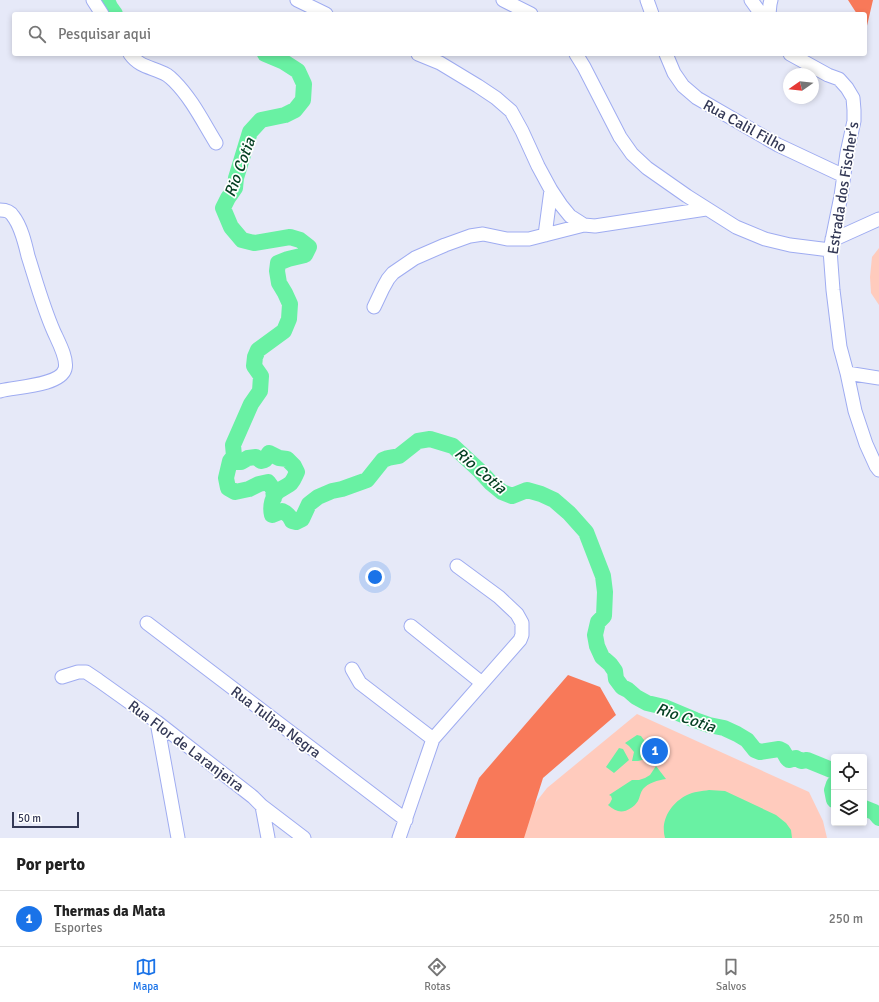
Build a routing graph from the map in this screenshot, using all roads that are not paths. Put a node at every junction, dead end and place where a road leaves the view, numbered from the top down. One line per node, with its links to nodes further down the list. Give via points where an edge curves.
1 (93, 0): 7 (street)
2 (297, 0): 8 (street)
3 (503, 0): 9 (street)
4 (647, 0): 10 (street)
5 (752, 0): 11 (street)
6 (771, 0): 12 (street)
7 (101, 12)
8 (322, 12)
9 (527, 12)
10 (651, 12)
11 (760, 12)
12 (769, 12)
13 (131, 56): 18 (street, via 142,65 168,75 180,87)
14 (423, 56): 20 (street, via 440,63 478,86 511,111)
15 (577, 56): 21 (street, via 620,137 632,154 647,168)
16 (667, 56): 19 (street, Rua Calil Filho, via 683,86 697,98 778,145)
17 (794, 56): 19 (street, Estrada dos Fischer's, via 839,79 853,98 854,121)
18 (216, 143)
19 (844, 176): 26 (street, Estrada dos Fischer's)
20 (551, 190): 24 (street, via 570,216); 25 (street)
21 (706, 209): 24 (street, via 595,226); 26 (street, via 736,227 765,239 790,245)
22 (4, 210): 30 (street, via 12,214 24,241 46,312 65,358 65,370 59,377 48,382)
23 (879, 219): 26 (street, via 837,238)
24 (584, 225): 25 (street)
25 (545, 235): 27 (street, via 518,240 476,235 428,252 393,273)
26 (831, 245): 28 (street, Estrada dos Fischer's, via 840,347)
27 (374, 307)
28 (847, 373): 29 (street); 31 (street, Estrada dos Fischer's, via 854,411)
29 (879, 378)
30 (0, 391)
31 (879, 470)
32 (457, 566): 37 (street, via 500,597 522,623 520,640)
33 (146, 623): 41 (street, Rua Tulipa Negra)
34 (411, 626): 37 (street)
35 (352, 669): 39 (street, via 360,683)
36 (62, 677): 38 (street, Rua Flor de Laranjeira, via 86,672)
37 (482, 683): 39 (street)
38 (157, 722): 40 (street, Rua Flor de Laranjeira); 42 (street)
39 (433, 739): 41 (street)
40 (262, 806): 43 (street); 44 (street, Rua Flor de Laranjeira)
41 (406, 820): 45 (street)
42 (178, 838)
43 (268, 838)
44 (304, 838)
45 (399, 838)

